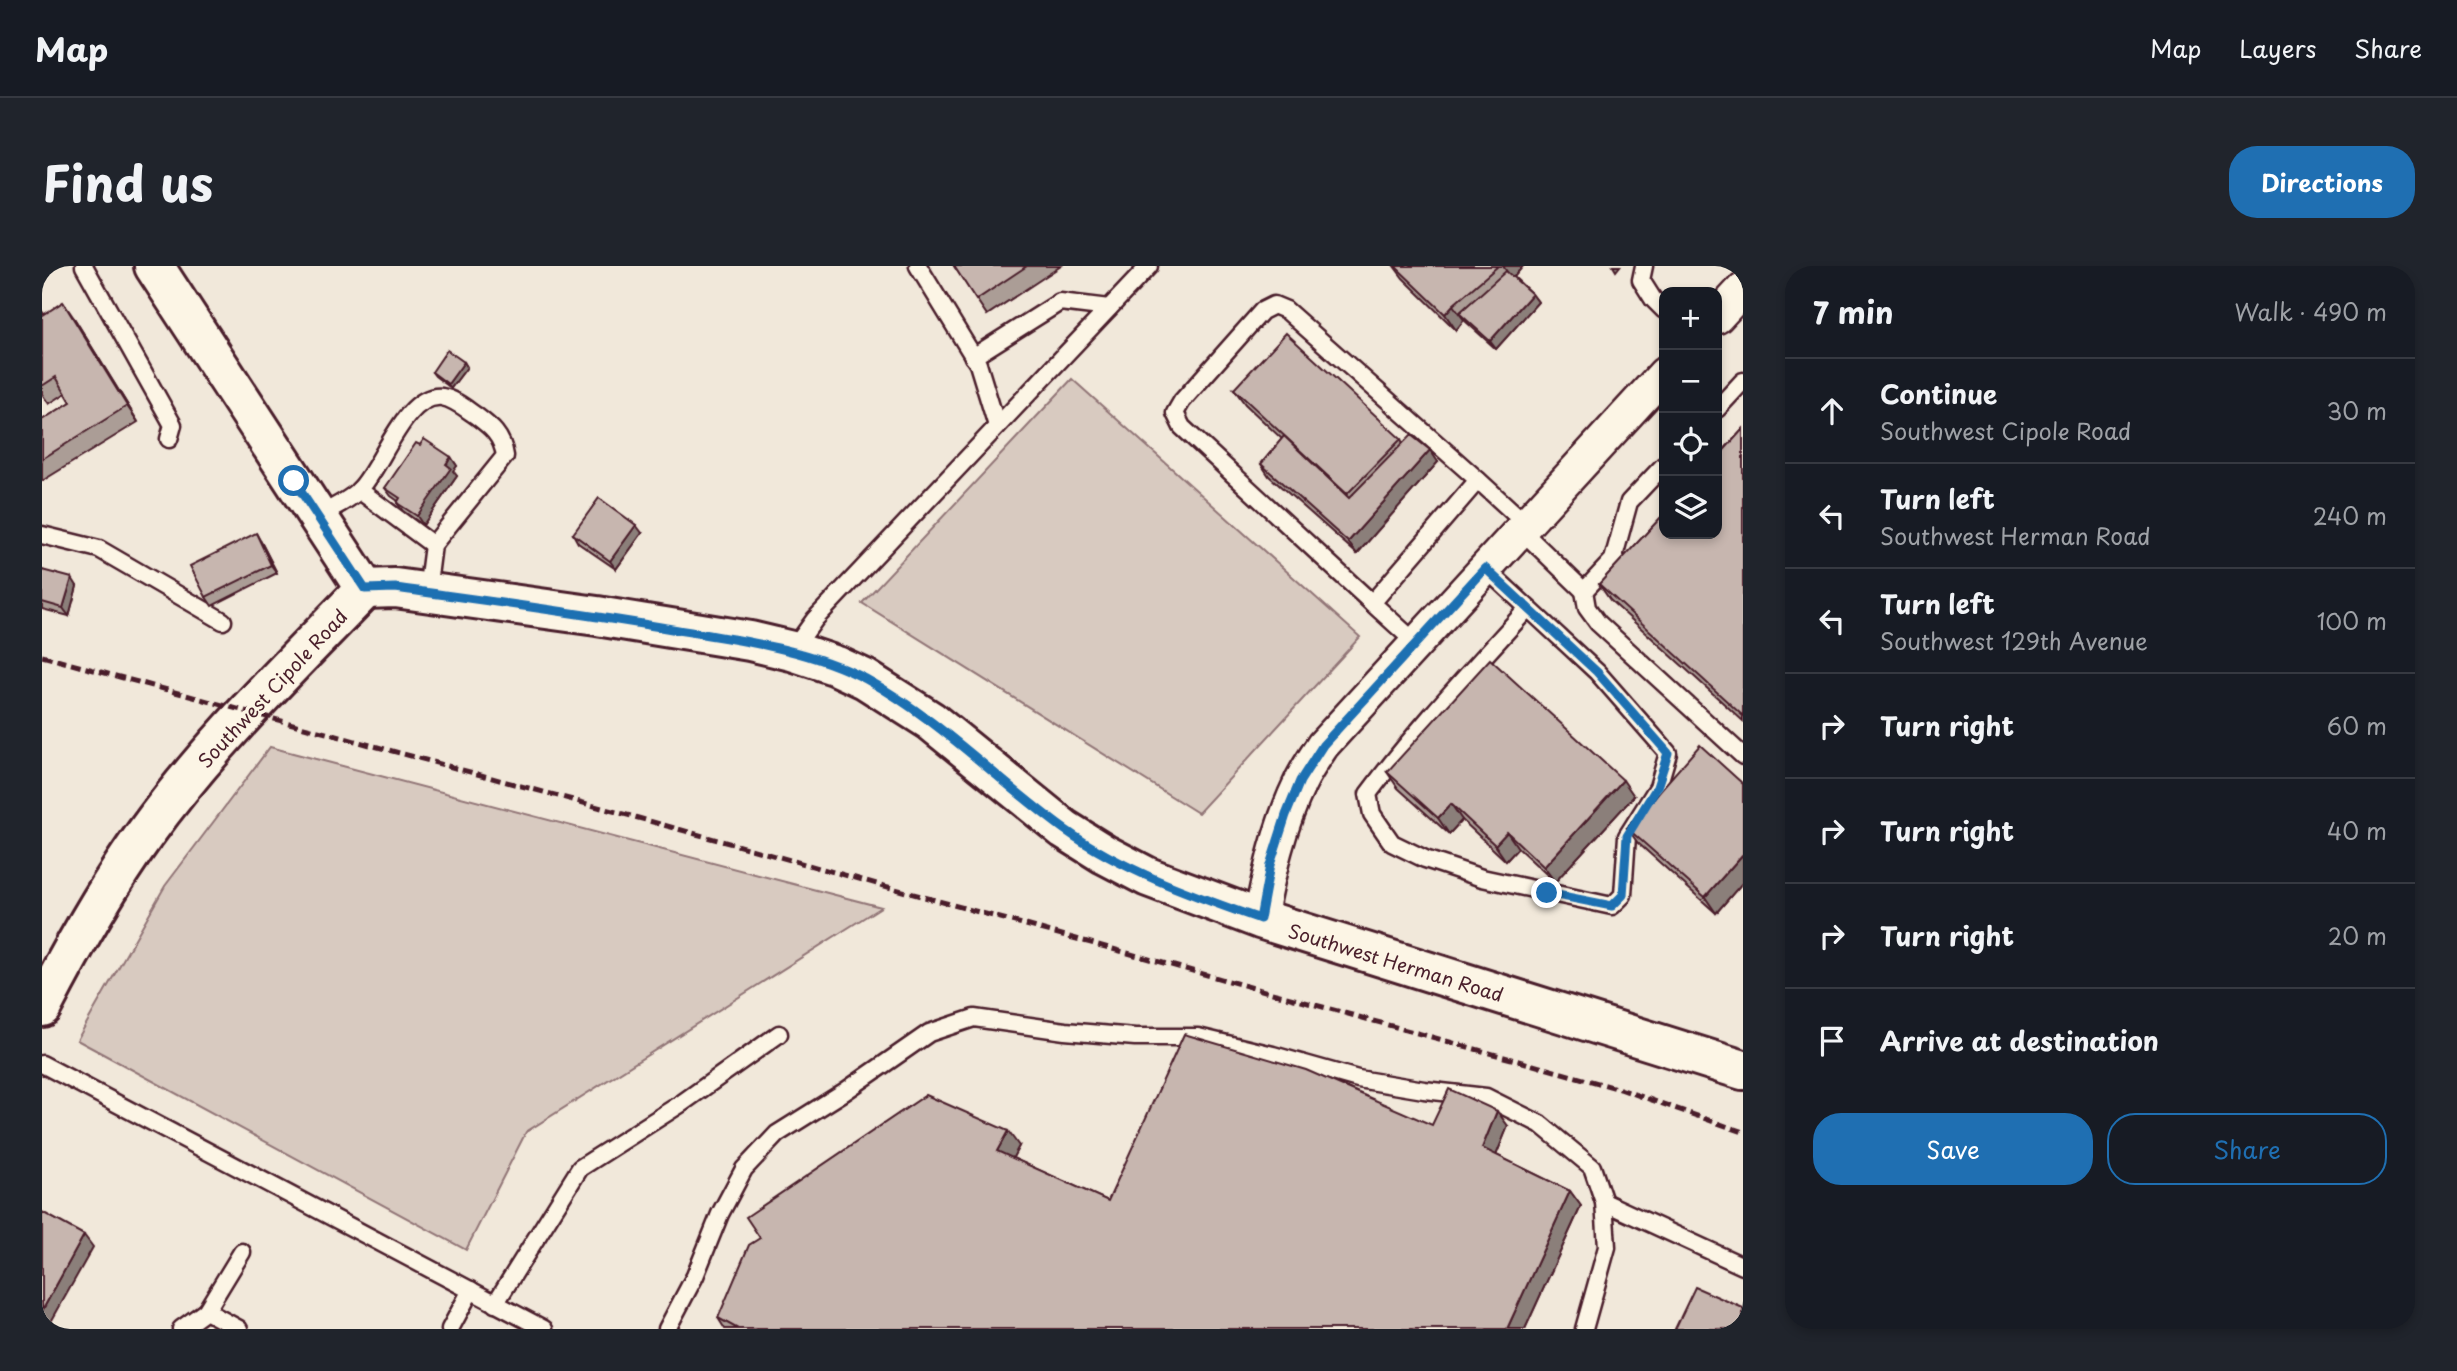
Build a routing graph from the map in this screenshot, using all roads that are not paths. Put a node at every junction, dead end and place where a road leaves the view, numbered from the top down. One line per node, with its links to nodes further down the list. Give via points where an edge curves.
1 (84, 266): 15 (lane, via 173,425)
2 (155, 266): 19 (street)
3 (918, 266): 10 (lane)
4 (1149, 266): 8 (lane)
5 (1644, 266): 7 (lane, via 1641,280)
6 (1743, 289): 9 (street)
7 (1659, 305)
8 (1109, 308): 10 (lane, via 1060,302); 14 (lane)
9 (1722, 312)
10 (973, 357): 14 (lane)
11 (1659, 379): 20 (street)
12 (1743, 381): 13 (lane)
13 (1722, 404)
14 (997, 426): 31 (lane, via 815,619)
15 (169, 439)
16 (1659, 470): 25 (lane, via 1629,502 1613,561)
17 (1478, 480): 20 (lane); 27 (lane); 27 (lane, via 1286,310 1274,305 1262,311 1182,401 1175,414 1182,427)
18 (359, 490): 19 (lane); 22 (lane); 22 (lane, via 410,412 426,400 440,397 456,402 496,430 505,456)
19 (317, 517): 24 (street)
20 (1523, 527): 23 (street); 25 (lane)
21 (42, 535): 29 (lane, via 99,550)
22 (433, 545): 26 (lane)
23 (1485, 568): 28 (lane); 30 (street)
24 (365, 589): 26 (street, Southwest Herman Road); 34 (street, Southwest Cipole Road, via 246,713 146,833 102,897)
25 (1584, 591): 32 (lane, via 1587,608 1598,623)
26 (427, 592): 31 (street, Southwest Herman Road, via 597,616)
27 (1372, 603): 30 (lane)
28 (1528, 608): 28 (lane, via 1597,672 1668,753 1657,787 1627,836 1623,895 1612,906 1482,878 1425,859 1392,843 1372,814 1368,793 1429,716)
29 (223, 621)
30 (1416, 643): 33 (street, via 1323,745 1300,781 1270,865)
31 (792, 652): 33 (street, Southwest Herman Road, via 837,666 908,706 1064,829 1104,854 1148,877)
32 (1743, 756)
33 (1260, 919): 37 (street, Southwest Herman Road)
34 (42, 1007)
35 (779, 1034): 42 (lane, via 580,1168)
36 (42, 1064): 41 (lane)
37 (1743, 1070)
38 (1604, 1202): 40 (lane); 48 (lane, via 1592,1167 1540,1124 1486,1097 1359,1079 1198,1037 1135,1037 974,1018 929,1033 777,1134 744,1169); 49 (lane, via 1606,1247)
39 (242, 1252): 43 (lane)
40 (1743, 1266)
41 (471, 1290): 42 (lane); 46 (lane)
42 (495, 1304): 47 (lane)
43 (206, 1311): 44 (lane); 45 (lane)
44 (181, 1329)
45 (239, 1329)
46 (450, 1329)
47 (544, 1329)
48 (667, 1329)
49 (1584, 1329)

